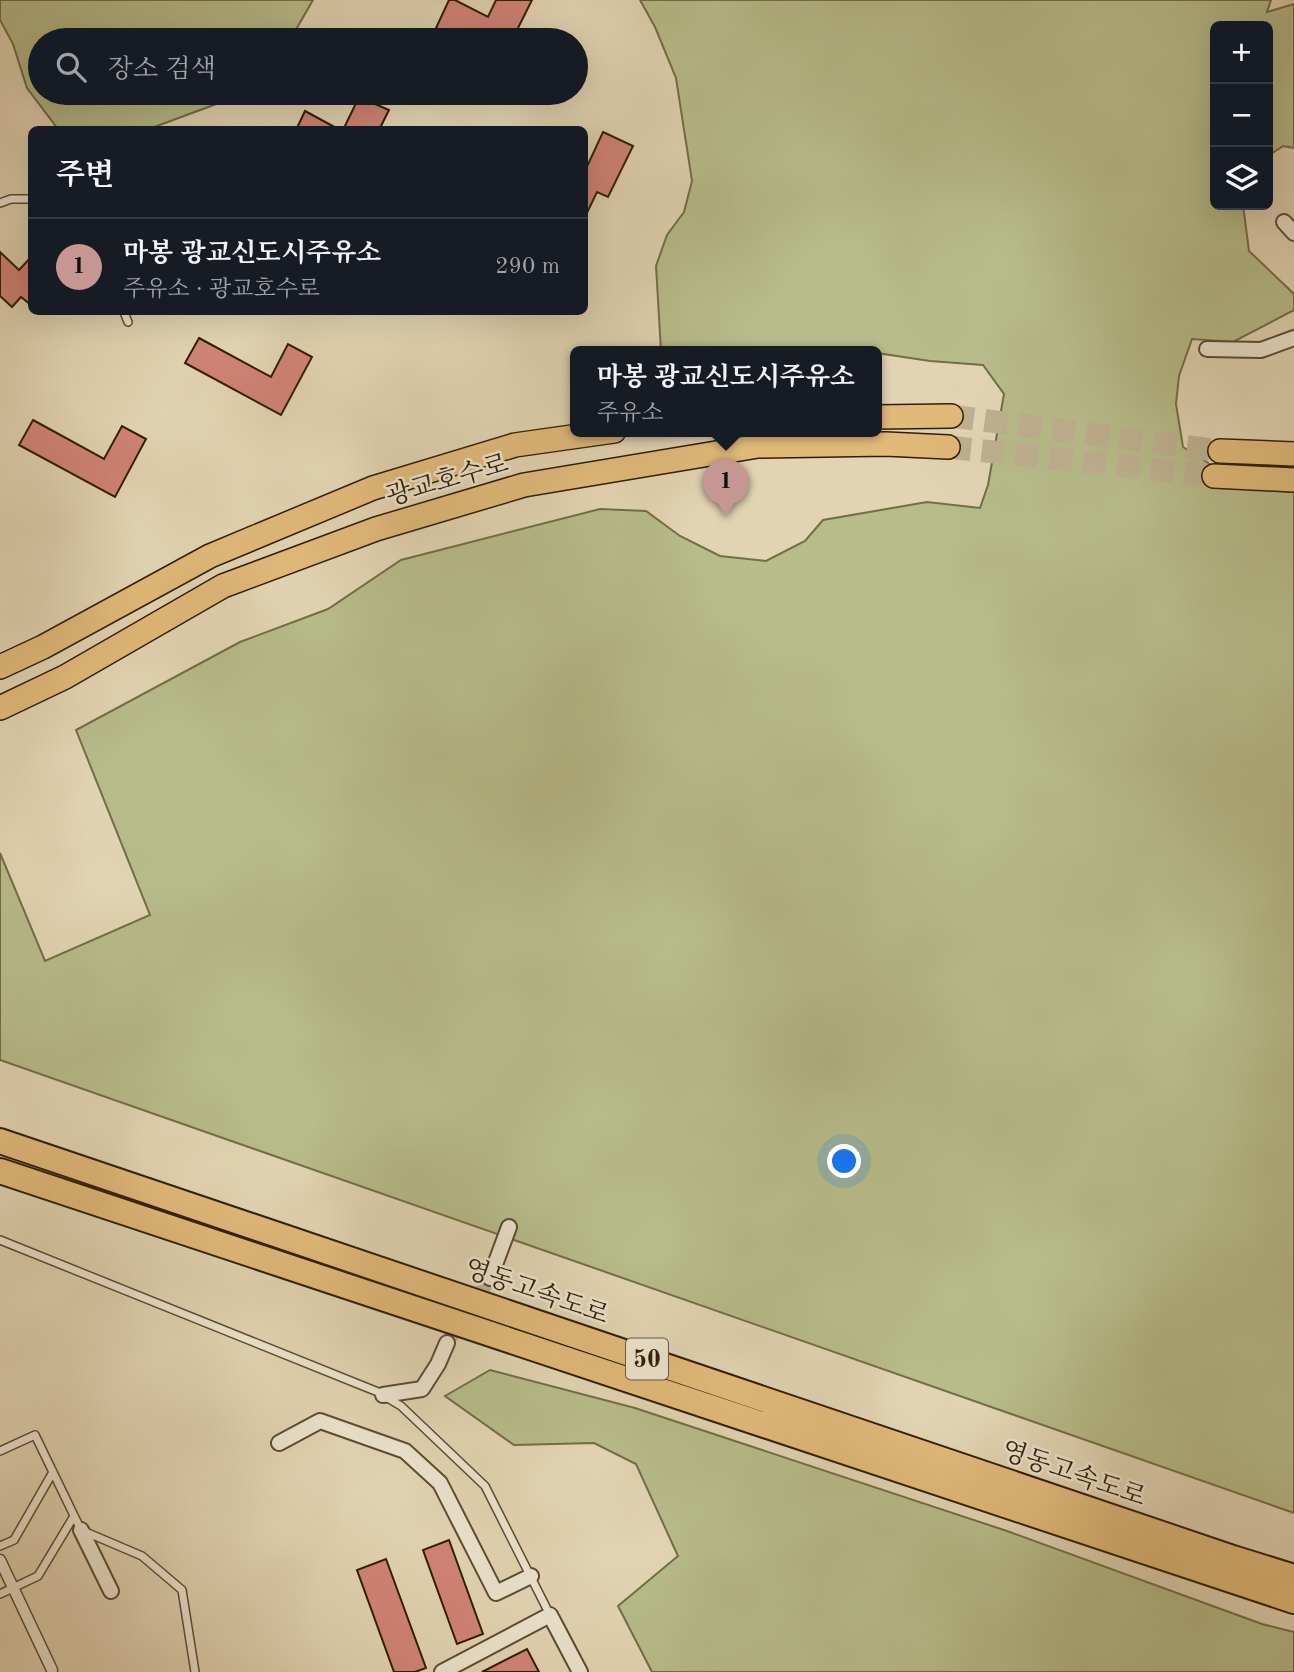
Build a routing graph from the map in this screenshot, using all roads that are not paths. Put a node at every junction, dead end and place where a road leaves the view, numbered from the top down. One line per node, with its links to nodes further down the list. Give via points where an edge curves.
1 (28, 199): 2 (lane)
2 (0, 203)
3 (125, 315): 4 (lane)
4 (128, 322)
5 (1294, 338): 6 (street, via 1261,351)
6 (1206, 349)
7 (951, 415): 8 (highway)
8 (882, 417)
9 (572, 437): 15 (highway, 광교호수로, via 515,445 373,488 210,556)
10 (948, 447): 16 (highway, 광교호수로, via 758,446 524,485 376,529 223,586)
11 (1220, 451): 12 (highway)
12 (1294, 454)
13 (1213, 476): 14 (highway)
14 (1294, 480)
15 (0, 667)
16 (0, 709)
17 (0, 1141): 32 (highway, 영동고속도로 / 50)
18 (0, 1171): 35 (highway, 영동고속도로 / 50)
19 (509, 1227): 21 (street)
20 (0, 1240): 23 (lane)
21 (490, 1278)
22 (447, 1343): 23 (street, via 422,1389)
23 (383, 1395): 31 (lane, via 401,1406 485,1486)
24 (279, 1443): 31 (street, via 320,1421 405,1451 440,1483 496,1593)
25 (0, 1451): 26 (lane, via 35,1435)
26 (53, 1472): 27 (lane); 29 (lane, via 14,1540)
27 (74, 1516): 28 (lane); 34 (lane, via 38,1576)
28 (81, 1530): 33 (street); 38 (lane, via 142,1556 182,1591)
29 (0, 1546)
30 (0, 1560): 37 (street)
31 (531, 1576): 36 (lane)
32 (1294, 1577)
33 (111, 1591)
34 (0, 1594)
35 (1294, 1601)
36 (550, 1615): 39 (street); 40 (street)
37 (52, 1670)
38 (195, 1672)
39 (442, 1672)
40 (580, 1672)

